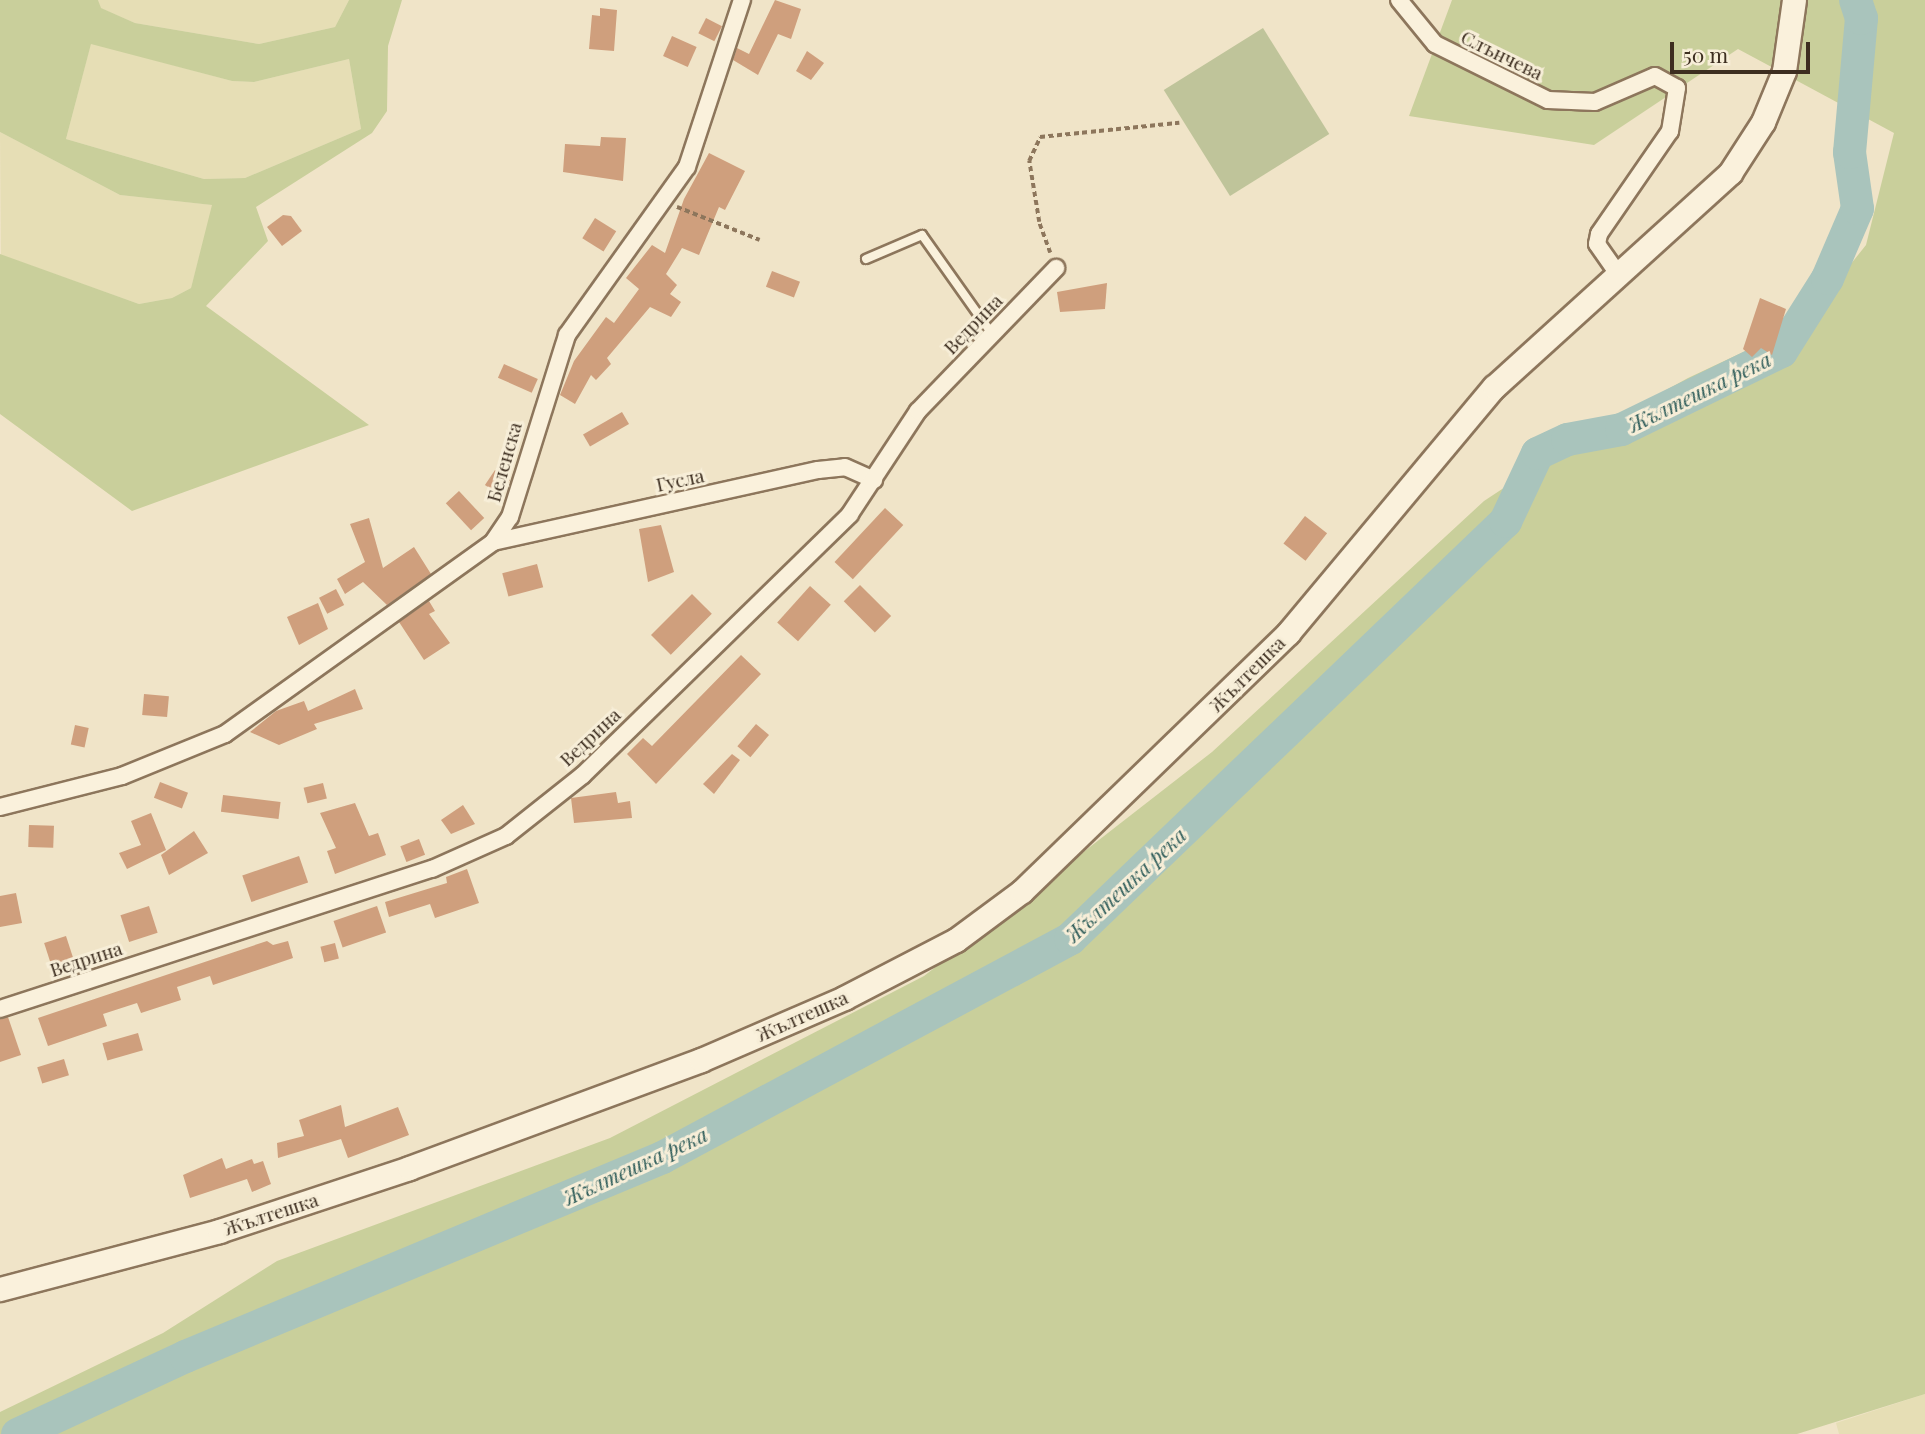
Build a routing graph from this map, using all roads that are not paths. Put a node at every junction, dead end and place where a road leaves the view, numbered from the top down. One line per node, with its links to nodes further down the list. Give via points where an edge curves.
1 (742, 0): 9 (street, Беленска, via 687,167 567,335 547,385 510,517)
2 (1399, 0): 6 (street, Слънчева, via 1435,44 1548,100 1595,102 1654,76 1677,88 1670,131 1599,234 1597,244)
3 (1794, 0): 6 (main road, Жълтешка, via 1784,71 1763,122 1730,173)
4 (866, 260): 7 (lane, via 922,235)
5 (1056, 268): 7 (street, Ведрина)
6 (1617, 273): 12 (main road, Жълтешка, via 1494,387 1288,633 1022,891 956,940 845,998 701,1060 409,1168 219,1231)
7 (992, 334): 8 (street, Ведрина, via 918,411)
8 (874, 480): 9 (street, Гусла, via 845,467 818,470); 11 (street, Ведрина, via 850,514 593,765 506,836 432,869)
9 (493, 542): 10 (street, Беленска, via 225,734 122,776)
10 (0, 807)
11 (0, 1009)
12 (0, 1289)

